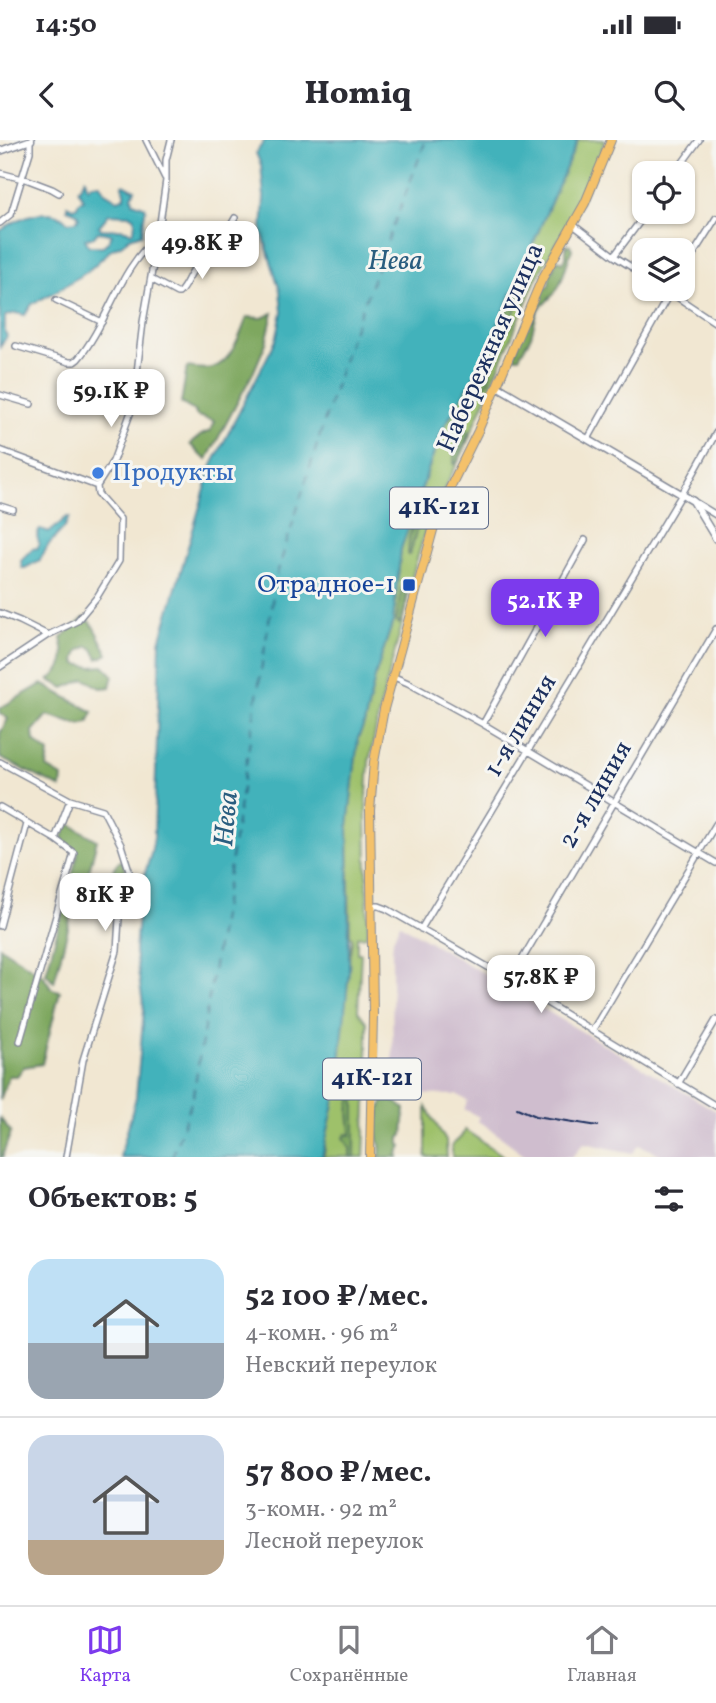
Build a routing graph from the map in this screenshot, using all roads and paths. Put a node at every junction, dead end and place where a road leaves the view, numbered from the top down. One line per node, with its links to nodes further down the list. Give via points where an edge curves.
1 (30, 140): 6 (street); 9 (street)
2 (146, 140): 10 (street)
3 (171, 140): 10 (street)
4 (611, 140): 15 (main road, Набережная улица / 41К-121)
5 (699, 140): 7 (street)
6 (0, 151)
7 (684, 161)
8 (0, 173): 9 (street)
9 (23, 178): 11 (street); 14 (street, via 11,215)
10 (166, 180): 17 (street)
11 (59, 193)
12 (235, 218): 21 (street, via 218,245 192,270 180,293)
13 (716, 218): 18 (street)
14 (0, 223)
15 (572, 224): 19 (street); 28 (main road, Набережная улица / 41К-121, via 541,281)
16 (638, 224): 19 (street)
17 (158, 237): 21 (street); 25 (street, via 129,272)
18 (695, 251)
19 (614, 256): 20 (street)
20 (632, 267)
21 (151, 279): 34 (street, via 133,406 113,461)
22 (56, 300): 25 (street)
23 (663, 301): 32 (street)
24 (685, 301): 26 (street)
25 (102, 321): 27 (street, via 74,362)
26 (716, 323)
27 (16, 345)
28 (497, 386): 32 (street); 46 (main road, Набережная улица / 41К-121, via 438,512)
29 (0, 395): 30 (street)
30 (31, 404)
31 (716, 433): 35 (street, 1-я линия)
32 (588, 439): 35 (street)
33 (0, 450): 34 (street)
34 (97, 486): 44 (street, via 98,494 120,519 119,561 76,621)
35 (682, 494): 36 (street); 48 (street, 1-я линия)
36 (693, 501): 39 (street); 40 (street)
37 (0, 506): 38 (street)
38 (13, 510)
39 (716, 515)
40 (716, 539)
41 (584, 540): 47 (street)
42 (0, 613): 44 (street)
43 (716, 629): 51 (street, 2-я линия)
44 (48, 635): 45 (street)
45 (0, 667)
46 (392, 676): 47 (street); 58 (main road, Набережная улица / 41К-121, via 371,787)
47 (483, 724): 48 (street)
48 (528, 751): 51 (street); 60 (street, 1-я линия)
49 (0, 762): 50 (street)
50 (70, 800): 55 (street); 67 (street, via 103,810 129,870 120,902 117,951 83,1060)
51 (614, 803): 56 (street); 61 (street, 2-я линия)
52 (0, 807): 53 (street)
53 (27, 824): 55 (street); 59 (street)
54 (716, 824): 56 (street)
55 (55, 839): 64 (street, via 74,853)
56 (698, 853): 57 (street); 63 (street)
57 (716, 863)
58 (371, 906): 60 (street, via 387,909); 68 (main road, 41К-121)
59 (0, 926)
60 (421, 929): 61 (street)
61 (510, 980): 63 (street)
62 (716, 1020): 65 (street)
63 (592, 1031): 65 (street)
64 (20, 1041)
65 (678, 1084): 66 (street)
66 (716, 1106)
67 (66, 1157)
68 (370, 1157)

